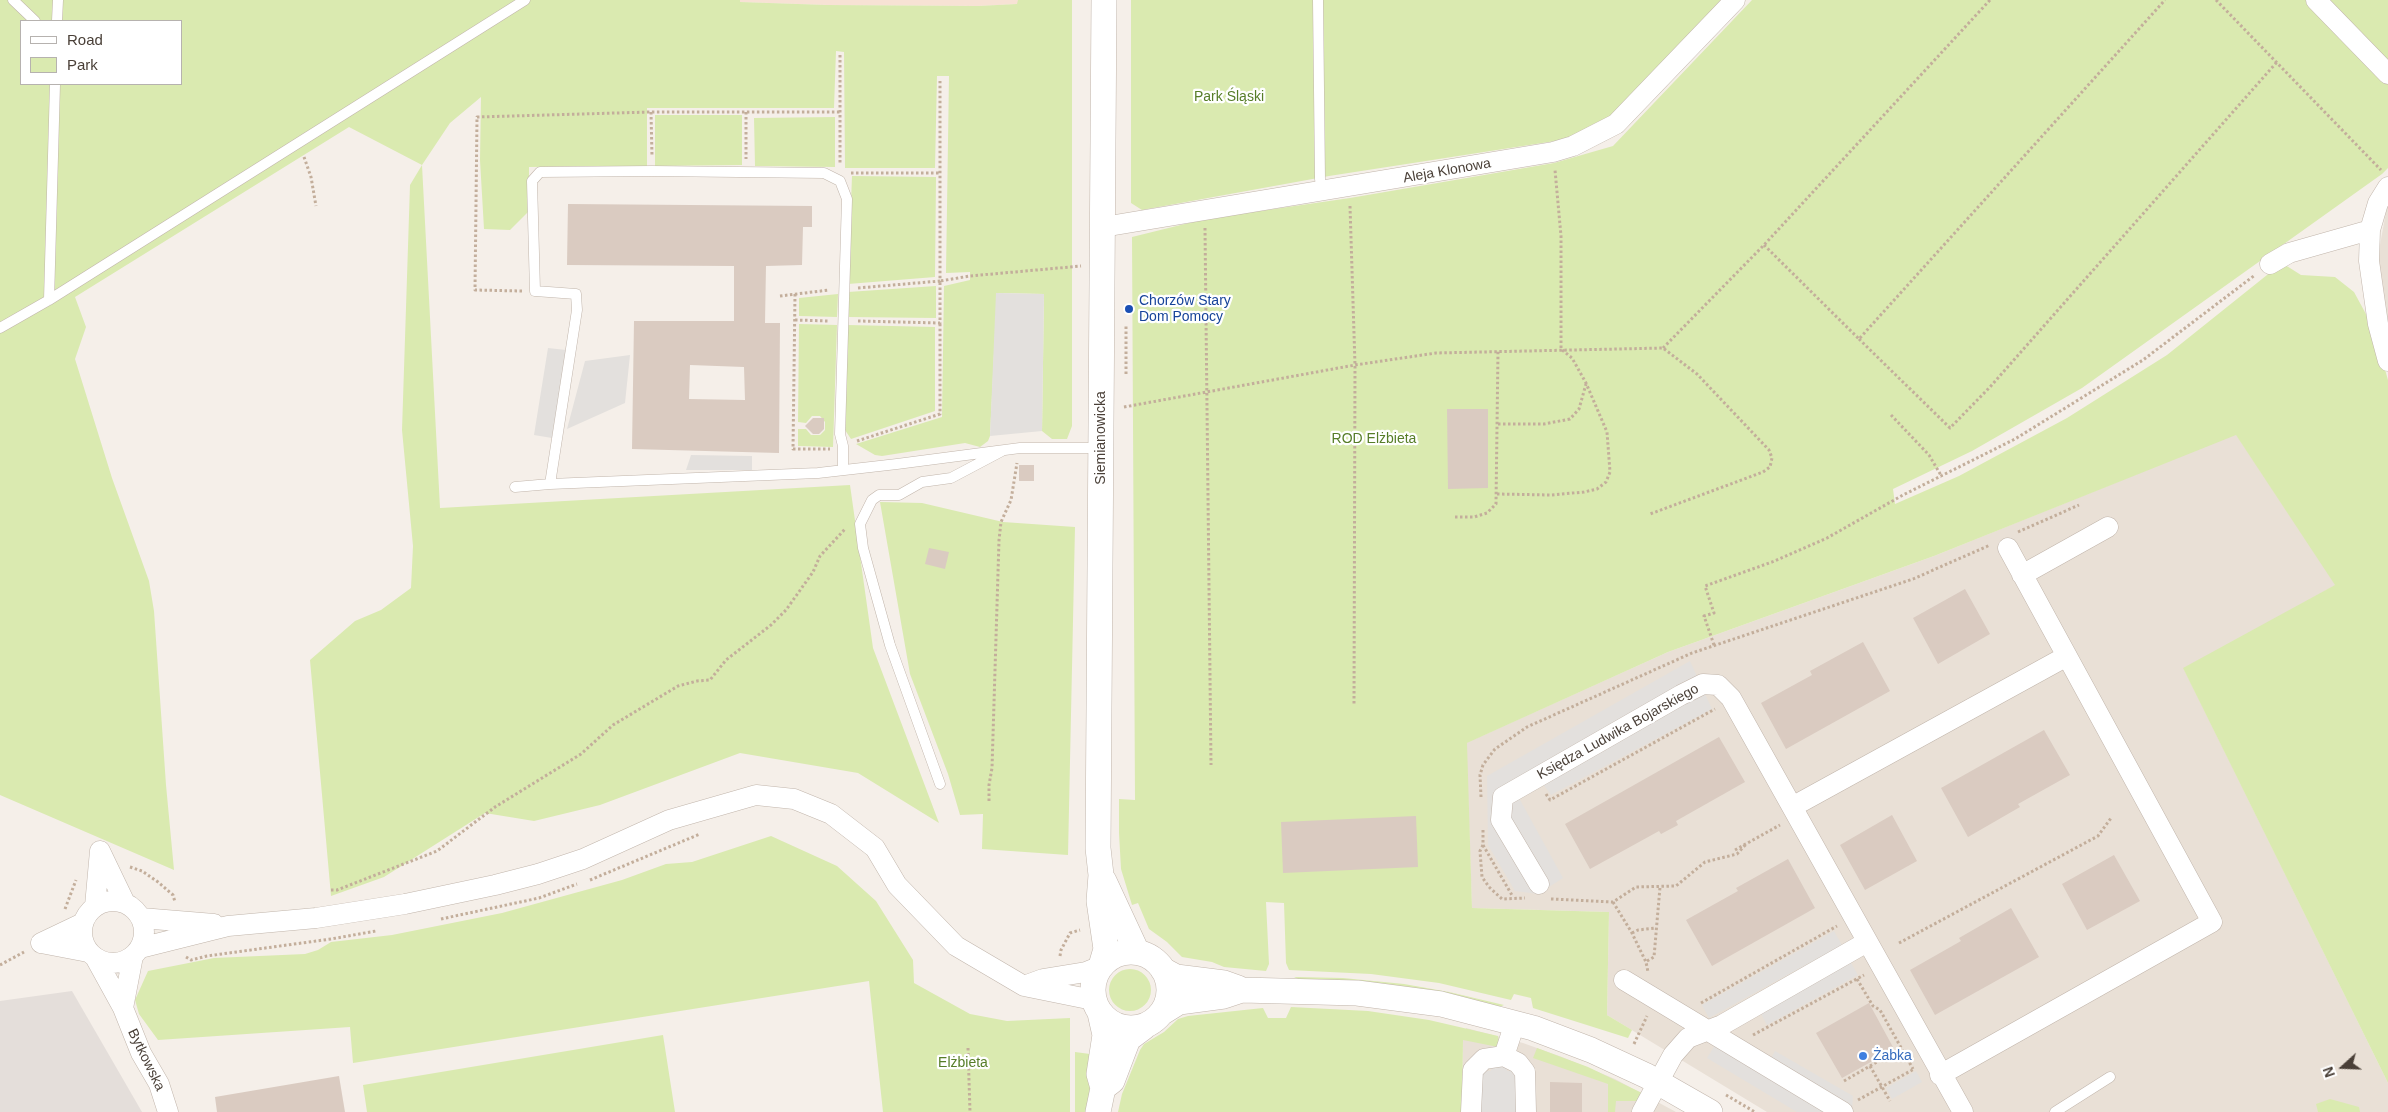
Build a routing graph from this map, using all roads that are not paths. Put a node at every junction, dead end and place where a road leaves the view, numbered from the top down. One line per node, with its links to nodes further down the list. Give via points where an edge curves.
1 (13, 0): 8 (lane)
2 (58, 0): 9 (lane)
3 (524, 0): 17 (lane)
4 (1104, 0): 14 (street, Siemianowicka)
5 (1318, 0): 13 (lane)
6 (1735, 0): 13 (street, Aleja Klonowa, via 1616,124 1573,146)
7 (2316, 0): 10 (street)
8 (34, 20)
9 (57, 20)
10 (2388, 74)
11 (55, 85): 17 (lane)
12 (2386, 180): 15 (street)
13 (1322, 192): 14 (street, Aleja Klonowa)
14 (1103, 227): 20 (street, Siemianowicka)
15 (2370, 230): 16 (street, via 2289,253); 19 (street, via 2372,290)
16 (2270, 264)
17 (49, 300): 18 (lane)
18 (0, 328)
19 (2388, 361)
20 (1101, 448): 21 (lane); 31 (street, Siemianowicka, via 1098,848)
21 (1005, 449): 22 (lane); 29 (lane, via 951,478 922,482 899,495 879,495 872,500 860,524 863,548 886,633)
22 (843, 470): 23 (lane); 23 (lane, via 840,434 847,199 840,181 824,173 540,172 532,181 535,291 576,294 577,310)
23 (550, 484): 24 (lane)
24 (515, 487)
25 (2108, 526): 27 (street)
26 (2007, 541): 27 (street)
27 (2022, 575): 28 (street)
28 (2067, 656): 30 (street); 54 (street, via 2212,922)
29 (940, 784)
30 (1788, 815): 32 (street, Księdza Ludwika Bojarskiego, via 1731,698 1718,685 1703,684 1503,797 1501,820); 38 (street, Księdza Ludwika Bojarskiego)
31 (1101, 875): 40 (street, Siemianowicka); 42 (street, Siemianowicka, via 1099,901 1106,949)
32 (1539, 894)
33 (125, 903): 34 (street, via 104,902); 34 (street, via 100,852); 35 (street)
34 (95, 906): 36 (street)
35 (141, 918): 37 (street); 39 (street, via 144,938)
36 (83, 923): 41 (street, via 83,943); 41 (street, via 41,943)
37 (228, 926): 39 (street); 45 (street, via 316,918 406,904 504,883 583,859 669,820 756,795 794,799 831,814 875,848 897,885 956,946)
38 (1866, 942): 52 (street); 54 (street, Księdza Ludwika Bojarskiego)
39 (136, 952): 41 (street, via 115,964); 48 (street)
40 (1137, 952): 42 (street, via 1117,954); 43 (street, via 1152,958)
41 (92, 955): 48 (street, Bytkowska)
42 (1101, 966): 45 (street, via 1086,972 1043,978); 47 (street, via 1092,986)
43 (1163, 970): 46 (street, via 1176,977 1224,983); 49 (street, via 1169,991)
44 (1624, 980): 52 (street)
45 (1024, 986): 47 (street)
46 (1242, 990): 49 (street, via 1224,996 1179,1002); 50 (street, via 1330,991 1394,997 1450,1006)
47 (1097, 1007): 51 (street, via 1110,1023 1123,1028); 57 (street, via 1104,1034 1099,1074)
48 (123, 1008): 59 (street, Bytkowska)
49 (1163, 1012): 51 (street)
50 (1515, 1023): 53 (street); 56 (street, via 1591,1050)
51 (1144, 1027): 57 (street, via 1128,1040)
52 (1708, 1032): 56 (street, via 1688,1038 1673,1055); 58 (street)
53 (1504, 1056): 60 (street, via 1484,1059 1473,1070); 61 (street, via 1518,1063 1525,1072)
54 (1940, 1075): 64 (street, Księdza Ludwika Bojarskiego)
55 (2110, 1077): 65 (lane)
56 (1658, 1082): 62 (street); 63 (street)
57 (1101, 1100)
58 (1849, 1109)
59 (168, 1112)
60 (1471, 1112)
61 (1526, 1112)
62 (1642, 1112)
63 (1710, 1112)
64 (1962, 1112)
65 (2055, 1112)

